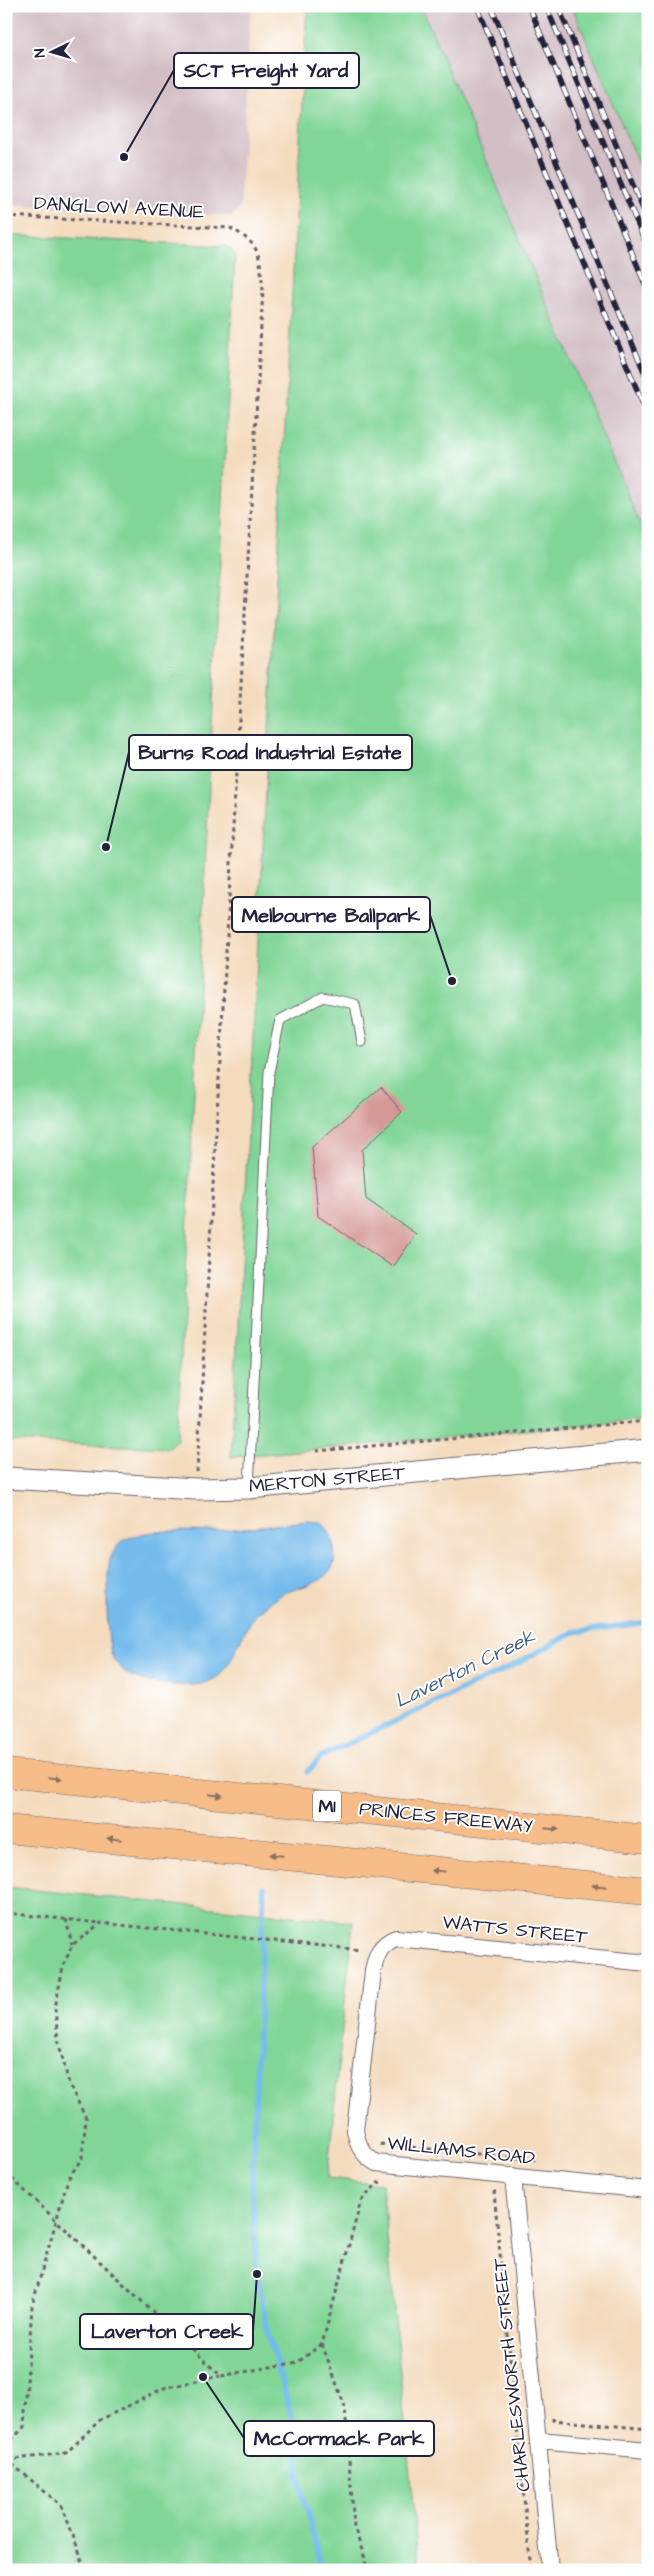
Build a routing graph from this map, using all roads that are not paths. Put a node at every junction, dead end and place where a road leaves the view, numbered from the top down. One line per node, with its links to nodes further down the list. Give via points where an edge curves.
1 (362, 1042): 4 (lane, via 355,1004 323,997 280,1020 269,1072)
2 (648, 1450): 4 (street, MERTON STREET)
3 (6, 1478): 4 (street, MERTON STREET, via 196,1489)
4 (249, 1488)
5 (6, 1773): 7 (highway, PRINCES FREEWAY / M1, one-way to 7)
6 (6, 1829): 8 (highway, one-way to 6)
7 (648, 1839)
8 (648, 1891)
9 (381, 1948): 10 (street, WATTS STREET, via 396,1938); 11 (street, WILLIAMS ROAD, via 375,1957 373,1971 356,2130 358,2145 364,2155 376,2163)
10 (648, 1963)
11 (513, 2176): 12 (street, WILLIAMS ROAD); 13 (street, CHARLESWORTH STREET)
12 (648, 2190)
13 (538, 2440): 14 (street); 15 (street, CHARLESWORTH STREET)
14 (648, 2450)
15 (550, 2570)

